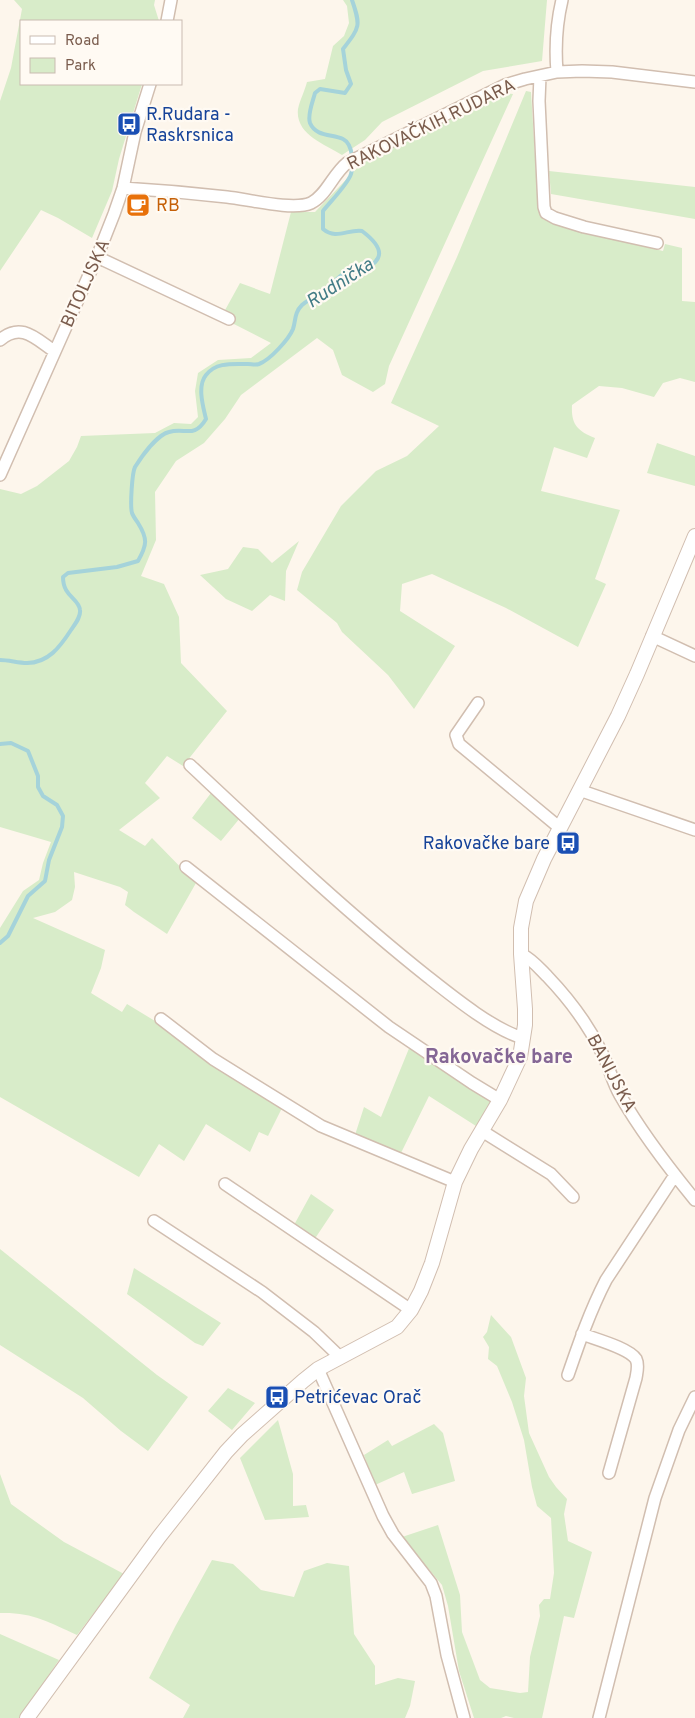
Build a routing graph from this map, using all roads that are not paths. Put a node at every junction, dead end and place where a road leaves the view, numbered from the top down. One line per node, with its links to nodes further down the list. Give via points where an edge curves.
1 (171, 0): 3 (street)
2 (562, 0): 4 (street, via 555,32)
3 (167, 20)
4 (557, 72): 5 (street, RAKOVAČKIH RUDARA); 6 (street, RAKOVAČKIH RUDARA, via 612,72)
5 (540, 76): 8 (street, RAKOVAČKIH RUDARA, via 505,85 346,163 314,201 300,206); 9 (street, via 546,213 584,227)
6 (695, 82)
7 (150, 85): 8 (street, BITOLJSKA)
8 (123, 188): 10 (street, BITOLJSKA)
9 (657, 243)
10 (97, 257): 11 (street); 13 (street, BITOLJSKA)
11 (228, 319)
12 (0, 340): 13 (street, via 14,332 23,332)
13 (54, 351): 14 (street, BITOLJSKA)
14 (0, 475)
15 (695, 536): 16 (street)
16 (652, 636): 17 (street); 20 (street, via 618,716)
17 (695, 656)
18 (478, 703): 21 (street, via 456,735 459,744)
19 (190, 765): 26 (street, via 375,935 448,993 504,1031)
20 (579, 790): 21 (street); 22 (street)
21 (560, 828): 24 (street, via 526,901)
22 (695, 830)
23 (186, 867): 27 (street, via 389,1027)
24 (521, 954): 26 (street, via 525,1009); 29 (street, BANIJSKA, via 530,958 578,1011 603,1053 620,1094)
25 (160, 1019): 30 (street, via 213,1059 321,1126)
26 (523, 1038): 27 (street, via 520,1057)
27 (500, 1100): 28 (street)
28 (482, 1131): 30 (street); 32 (street, via 551,1174)
29 (675, 1175): 33 (street, BANIJSKA); 36 (street, via 606,1280)
30 (455, 1182): 35 (street, via 432,1263)
31 (225, 1184): 35 (street)
32 (573, 1197)
33 (695, 1200)
34 (154, 1221): 37 (street, via 262,1292 314,1332)
35 (411, 1310): 37 (street, via 398,1326)
36 (582, 1334): 39 (street); 41 (street, via 626,1351 637,1361 636,1378)
37 (340, 1357): 38 (street)
38 (318, 1369): 42 (street, via 226,1452 159,1537); 43 (street, via 382,1516 431,1583)
39 (568, 1375)
40 (695, 1397): 44 (street, via 679,1430 655,1498)
41 (609, 1473)
42 (27, 1718)
43 (464, 1718)
44 (599, 1718)

